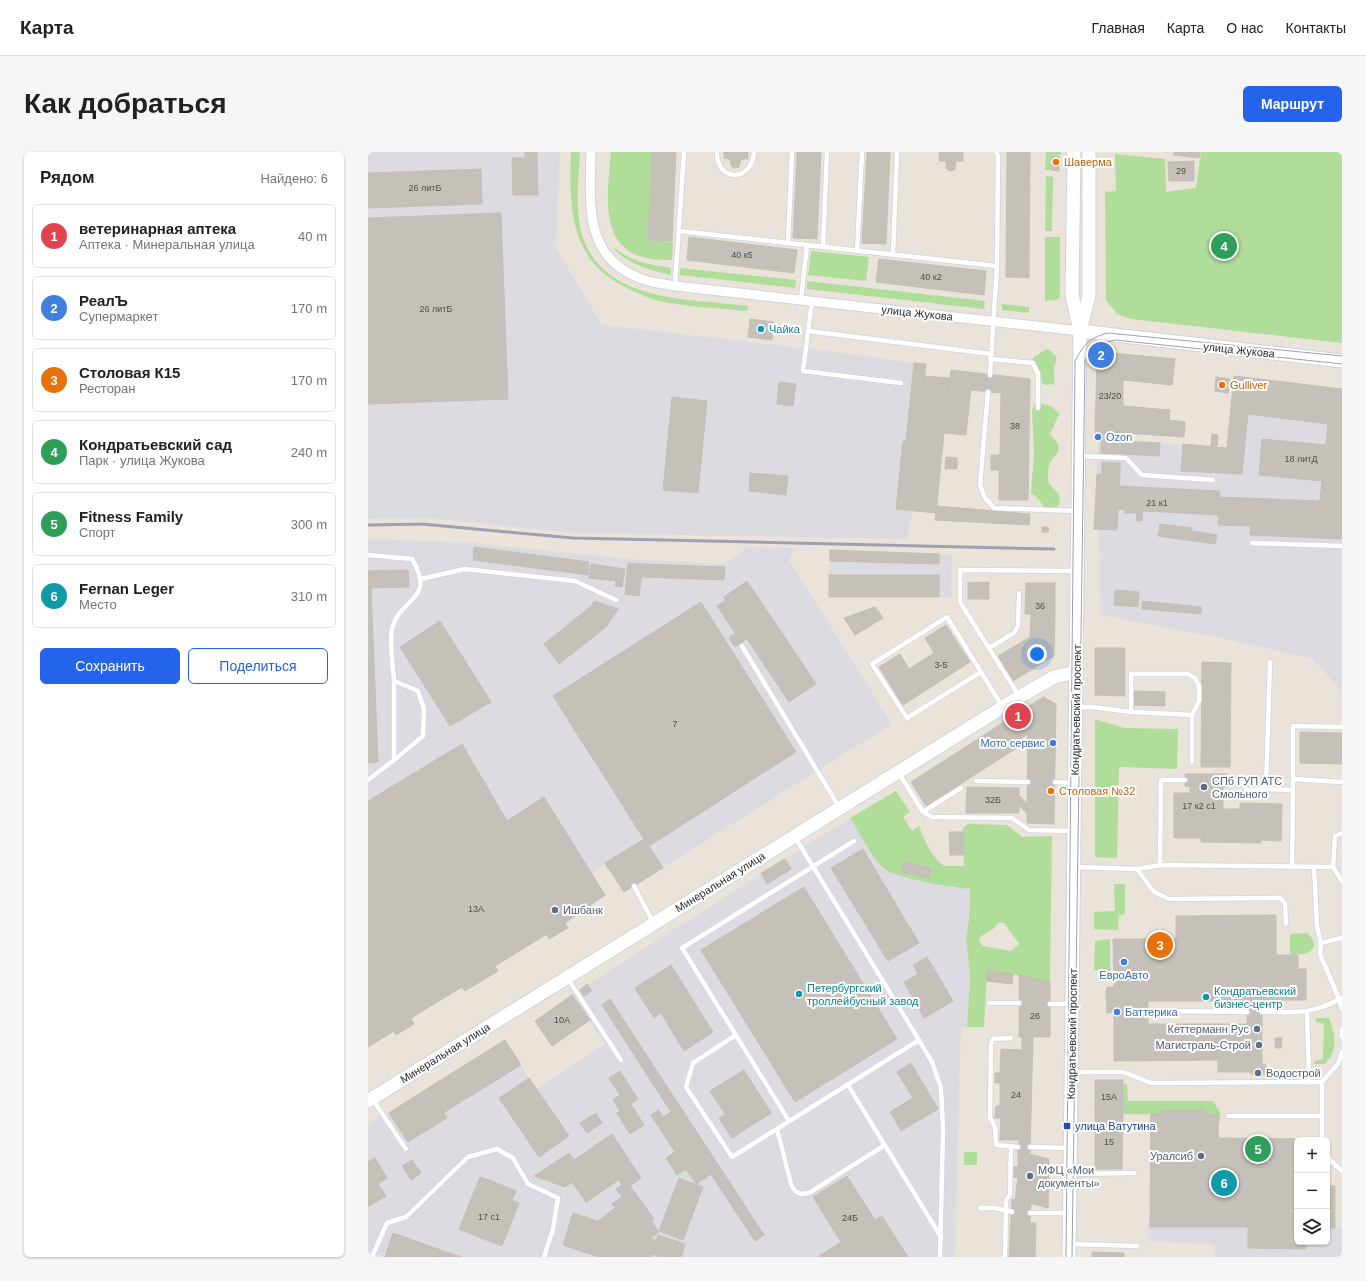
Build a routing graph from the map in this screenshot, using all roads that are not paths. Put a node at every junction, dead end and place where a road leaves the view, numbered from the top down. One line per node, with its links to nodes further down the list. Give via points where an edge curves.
1 (591, 152): 19 (street, улица Жукова, via 590,206 601,248 611,261 624,270 645,280)
2 (684, 152): 12 (lane)
3 (717, 152): 4 (lane, via 720,168 734,175 749,169)
4 (754, 152)
5 (792, 152): 13 (lane)
6 (827, 152): 15 (lane)
7 (862, 152): 16 (lane)
8 (897, 152): 17 (lane)
9 (996, 152): 18 (lane)
10 (1074, 152): 24 (main road, Кондратьевский проспект, via 1072,295)
11 (1089, 152): 24 (main road, Кондратьевский проспект, via 1089,296)
12 (680, 232): 13 (lane); 19 (lane)
13 (788, 243): 14 (lane)
14 (807, 245): 15 (lane); 20 (lane)
15 (822, 247): 16 (lane)
16 (857, 251): 17 (lane)
17 (893, 255): 18 (lane)
18 (997, 266): 22 (lane)
19 (675, 286): 20 (street, улица Жукова)
20 (801, 300): 21 (street, улица Жукова)
21 (812, 301): 22 (street, улица Жукова); 23 (lane)
22 (994, 321): 24 (street, улица Жукова); 25 (lane)
23 (808, 331): 25 (lane); 28 (lane, via 803,371)
24 (1080, 331): 26 (main road, улица Жукова); 31 (main road, Кондратьевский проспект)
25 (990, 357): 27 (lane); 30 (lane, via 1033,363 1038,374)
26 (1342, 361)
27 (990, 375)
28 (901, 383)
29 (988, 392): 33 (lane, via 980,485 985,498 994,508)
30 (1038, 408)
31 (1079, 456): 32 (lane, via 1126,458 1142,475); 33 (main road, Кондратьевский проспект)
32 (1213, 480)
33 (1079, 511): 37 (main road, Кондратьевский проспект)
34 (1252, 543): 35 (lane)
35 (1342, 546)
36 (368, 555): 38 (lane, via 412,559)
37 (1078, 572): 42 (lane, via 960,570 960,602); 45 (main road, Кондратьевский проспект)
38 (421, 579): 40 (lane, via 464,570 575,581); 46 (lane, via 421,586 412,601 396,618 391,631)
39 (1019, 593): 42 (lane, via 1018,626 1014,633)
40 (616, 600)
41 (742, 646): 68 (lane)
42 (989, 648): 47 (lane)
43 (1270, 662): 66 (lane)
44 (981, 672): 44 (lane, via 906,718 872,664 947,617); 49 (lane)
45 (1076, 672): 47 (main road, Минеральная улица, via 1054,677); 48 (main road, Кондратьевский проспект)
46 (394, 681): 53 (lane); 53 (lane, via 418,691 424,709 423,736)
47 (1020, 697): 49 (main road, Минеральная улица)
48 (1076, 706): 50 (lane); 64 (main road, Кондратьевский проспект)
49 (1003, 707): 55 (main road, Минеральная улица)
50 (1131, 712): 51 (lane); 51 (lane, via 1131,674 1188,674 1195,678 1199,686 1200,701)
51 (1192, 715): 54 (lane)
52 (1342, 727): 58 (lane, via 1293,726)
53 (394, 760): 56 (lane)
54 (1192, 762)
55 (898, 772): 68 (main road, Минеральная улица); 69 (lane)
56 (368, 780)
57 (1185, 780): 74 (lane, via 1161,780)
58 (1293, 780): 63 (lane); 67 (lane)
59 (976, 781): 61 (lane)
60 (1227, 781): 66 (lane, via 1241,781 1247,790)
61 (1028, 782)
62 (1055, 782): 64 (lane)
63 (1342, 782)
64 (1075, 783): 70 (main road, Кондратьевский проспект)
65 (961, 788): 69 (lane)
66 (1266, 789): 67 (lane)
67 (1293, 790): 76 (lane)
68 (840, 808): 72 (main road, Минеральная улица)
69 (923, 812): 70 (lane, via 932,817 1012,818 1029,830)
70 (1074, 831): 77 (main road, Кондратьевский проспект)
71 (1342, 833): 79 (lane, via 1335,836)
72 (795, 836): 75 (lane); 83 (main road, Минеральная улица)
73 (854, 841): 75 (lane)
74 (1160, 865): 76 (lane); 80 (lane)
75 (813, 866): 99 (lane, via 682,948); 102 (lane)
76 (1292, 866): 78 (lane)
77 (1074, 867): 80 (lane); 92 (main road, Кондратьевский проспект)
78 (1314, 867): 79 (lane); 86 (lane, via 1317,926)
79 (1333, 867): 81 (lane)
80 (1137, 869): 84 (lane, via 1154,892 1169,899 1280,898 1285,903)
81 (1342, 880)
82 (634, 886): 83 (lane)
83 (654, 923): 87 (main road, Минеральная улица)
84 (1286, 924)
85 (1342, 938): 86 (lane)
86 (1321, 943): 88 (lane, via 1320,954)
87 (567, 977): 104 (lane); 109 (main road, Минеральная улица)
88 (1341, 998): 93 (lane); 97 (lane)
89 (1019, 1003): 90 (lane)
90 (989, 1004)
91 (1050, 1004): 92 (lane)
92 (1073, 1004): 105 (main road, Кондратьевский проспект)
93 (1342, 1009)
94 (1157, 1011): 95 (lane)
95 (1247, 1012)
96 (1262, 1012): 97 (lane)
97 (1307, 1012): 107 (lane)
98 (1342, 1029): 100 (lane)
99 (736, 1035): 112 (lane); 113 (lane, via 693,1063 686,1087 732,1157)
100 (1342, 1037)
101 (1011, 1038): 116 (lane, via 993,1039 991,1044 990,1118 995,1127 996,1145)
102 (919, 1040): 108 (lane); 130 (lane, via 932,1062 941,1088)
103 (1342, 1052): 106 (lane, via 1338,1064)
104 (621, 1060)
105 (1072, 1072): 107 (lane, via 1123,1072 1151,1083); 119 (main road, Кондратьевский проспект)
106 (1322, 1082): 107 (lane); 111 (lane)
107 (1309, 1083)
108 (848, 1085): 112 (lane); 115 (lane)
109 (370, 1099): 120 (lane)
110 (1228, 1116): 111 (lane)
111 (1322, 1116): 114 (lane)
112 (789, 1121): 113 (lane)
113 (777, 1129): 115 (lane, via 790,1184 801,1194 809,1192)
114 (1322, 1137)
115 (885, 1145): 130 (lane)
116 (1011, 1147): 117 (lane); 126 (lane, via 1010,1194 1006,1200)
117 (1018, 1147)
118 (1030, 1147): 119 (lane)
119 (1070, 1148): 124 (main road, Кондратьевский проспект)
120 (406, 1149)
121 (1330, 1160): 122 (lane)
122 (1342, 1171)
123 (1135, 1173): 124 (lane)
124 (1070, 1174): 129 (main road, Кондратьевский проспект)
125 (980, 1208): 126 (lane, via 995,1208)
126 (1006, 1212): 127 (lane); 137 (lane)
127 (1012, 1212)
128 (1030, 1213): 129 (lane)
129 (1069, 1213): 132 (main road, Кондратьевский проспект)
130 (941, 1237): 136 (lane)
131 (1138, 1246): 132 (lane)
132 (1069, 1251)
133 (368, 1255): 134 (lane)
134 (371, 1257): 135 (lane, via 387,1223 406,1217 468,1157 497,1149 513,1158 528,1184 558,1198 553,1230)
135 (544, 1257)
136 (940, 1257)
137 (1005, 1257)

